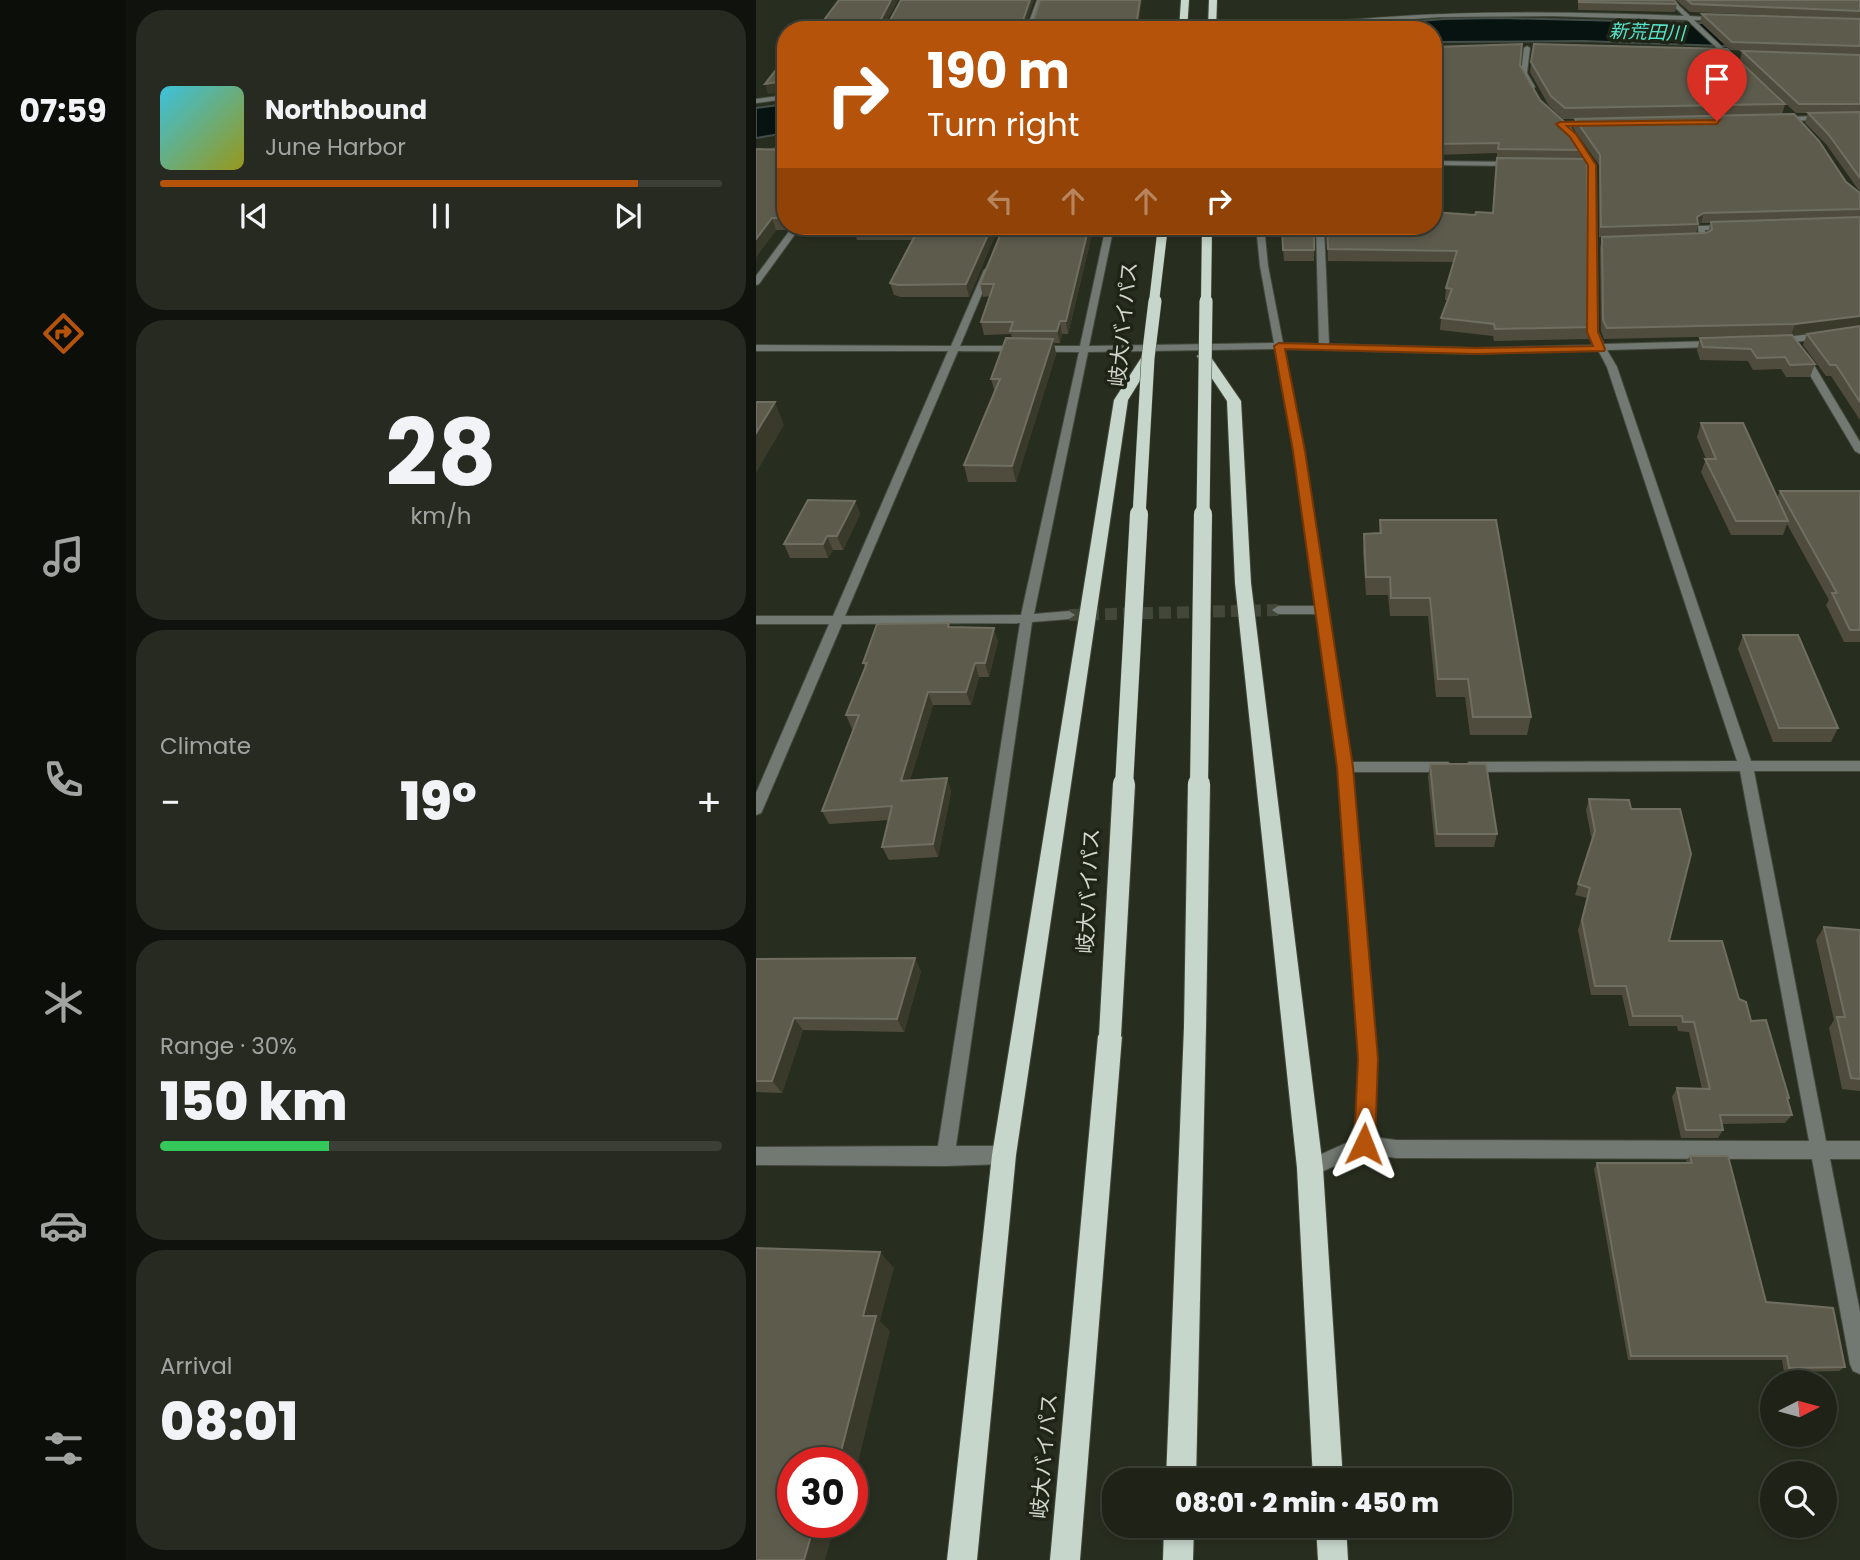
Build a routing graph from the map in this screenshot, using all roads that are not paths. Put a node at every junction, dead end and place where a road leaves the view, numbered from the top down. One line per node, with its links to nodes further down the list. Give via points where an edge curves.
1 (1040, 0): 7 (street)
2 (1185, 0): 8 (highway)
3 (1213, 0): 9 (highway)
4 (1671, 0): 5 (street)
5 (1689, 19): 6 (street); 10 (street, via 1483,12); 15 (street)
6 (1724, 19)
7 (1032, 21)
8 (1184, 21)
9 (1212, 21)
10 (1337, 21)
11 (1514, 48): 12 (street)
12 (1527, 48): 13 (street); 19 (street, via 1524,73)
13 (1539, 49)
14 (1713, 54): 15 (street)
15 (1727, 55): 16 (street); 17 (street)
16 (1739, 55)
17 (1737, 64)
18 (777, 98): 20 (street)
19 (1539, 100)
20 (756, 101)
21 (1785, 110): 24 (street)
22 (1552, 117): 27 (street)
23 (1860, 117): 24 (street)
24 (1794, 119): 25 (street); 28 (street)
25 (1768, 120)
26 (1604, 123): 27 (street)
27 (1560, 124): 34 (street)
28 (1803, 129)
29 (777, 150): 30 (street)
30 (756, 153)
31 (1442, 163): 32 (street)
32 (1526, 164)
33 (1579, 165): 34 (street)
34 (1592, 165): 44 (street)
35 (1741, 227): 42 (street, via 1701,228 1703,239)
36 (790, 235): 46 (street)
37 (1108, 235): 55 (street)
38 (1162, 235): 58 (highway, 岐大バイパス, bridge)
39 (1206, 235): 57 (highway, bridge)
40 (1261, 235): 51 (street)
41 (1320, 235): 53 (street)
42 (1678, 240)
43 (1603, 242): 44 (street)
44 (1591, 243): 56 (street, via 1592,332)
45 (991, 262): 52 (street)
46 (756, 282)
47 (1860, 331): 48 (street)
48 (1791, 341): 49 (street); 59 (street, via 1811,364)
49 (1764, 342)
50 (1723, 344): 56 (street)
51 (1279, 346): 53 (street); 55 (street); 61 (street)
52 (955, 347): 54 (street); 55 (street); 65 (street)
53 (1324, 347): 56 (street)
54 (756, 348)
55 (1085, 348): 63 (street)
56 (1600, 349): 66 (street, via 1612,367)
57 (1203, 356): 76 (highway, via 1234,401 1243,583); 78 (highway, bridge, via 1195,1027)
58 (1148, 358): 73 (highway, via 1121,400); 83 (highway, 岐大バイパス, bridge, via 1110,1036)
59 (1860, 451)
60 (1278, 610): 61 (street)
61 (1322, 610): 68 (street)
62 (1069, 615): 63 (street)
63 (1027, 616): 65 (street); 75 (street)
64 (756, 620): 65 (street)
65 (836, 621): 69 (street)
66 (1746, 766): 67 (street); 68 (street); 71 (street)
67 (1860, 766)
68 (1345, 767): 70 (street, via 1368,1059)
69 (756, 809)
70 (1364, 1144): 71 (street, via 1396,1149); 76 (street)
71 (1819, 1150): 72 (street); 77 (street)
72 (1860, 1150)
73 (1004, 1155): 75 (street); 82 (highway)
74 (756, 1156): 75 (street)
75 (945, 1157)
76 (1310, 1168): 79 (highway)
77 (1860, 1364)
78 (1181, 1468)
79 (1327, 1468)
80 (1179, 1538): 84 (highway)
81 (1332, 1538): 85 (highway)
82 (962, 1560)
83 (1065, 1560)
84 (1178, 1560)
85 (1333, 1560)

